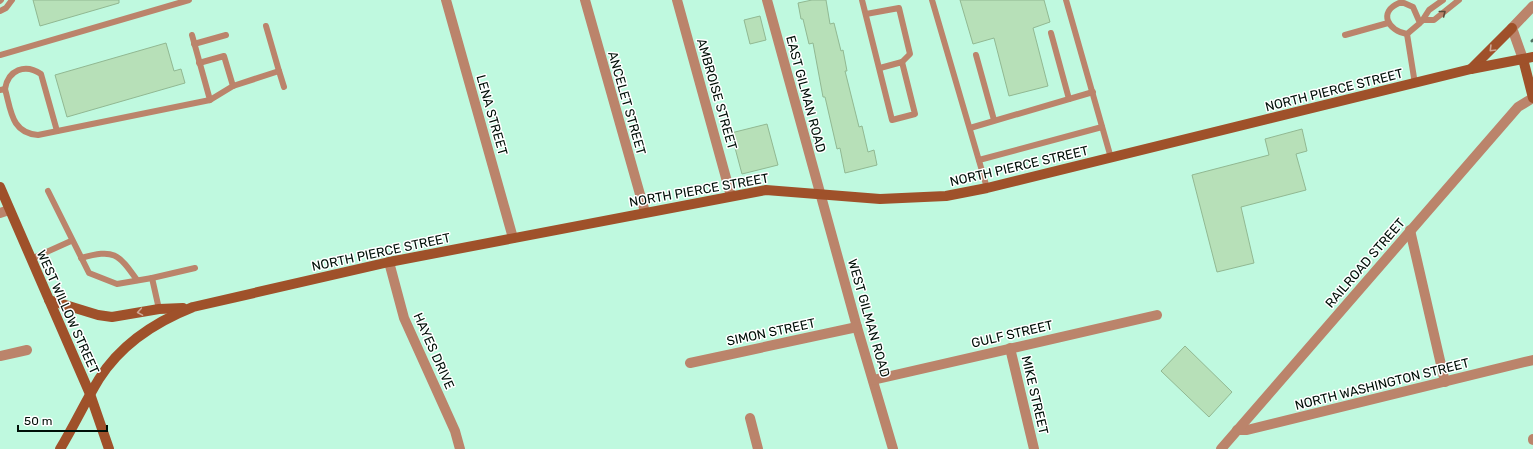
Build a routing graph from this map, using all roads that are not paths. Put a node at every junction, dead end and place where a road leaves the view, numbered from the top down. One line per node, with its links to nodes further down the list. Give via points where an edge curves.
1 (12, 0): 13 (lane)
2 (189, 0): 25 (lane)
3 (446, 0): 55 (street, LENA STREET)
4 (585, 0): 53 (street, ANCELET STREET)
5 (677, 0): 51 (street, AMBROISE STREET)
6 (767, 0): 50 (street, EAST GILMAN ROAD)
7 (862, 0): 14 (lane)
8 (932, 0): 43 (lane)
9 (1066, 0): 37 (lane)
10 (1443, 0): 15 (lane, via 1429,10)
11 (1459, 0): 15 (lane, one-way to 11, via 1434,20)
12 (1533, 6): 18 (street)
13 (0, 11)
14 (866, 14): 28 (lane, via 899,8 910,54); 30 (lane)
15 (1422, 21): 16 (lane, via 1413,7 1404,3 1394,5 1390,9); 20 (lane)
16 (1388, 23): 20 (lane, via 1394,30); 23 (lane)
17 (266, 26): 32 (lane)
18 (1512, 28): 27 (street); 31 (street, one-way to 31)
19 (1051, 34): 39 (lane)
20 (1406, 34): 33 (lane)
21 (192, 35): 24 (lane)
22 (226, 35): 24 (lane)
23 (1345, 36)
24 (194, 44): 29 (lane)
25 (0, 55)
26 (976, 55): 41 (lane)
27 (1528, 58): 31 (street, NORTH PIERCE STREET); 38 (street)
28 (902, 62): 30 (lane); 30 (lane, via 915,114 892,120)
29 (200, 63): 34 (lane, via 224,56); 40 (lane)
30 (880, 68)
31 (1471, 69): 33 (street, NORTH PIERCE STREET)
32 (279, 71): 34 (lane); 35 (lane)
33 (1415, 84): 45 (street, NORTH PIERCE STREET)
34 (233, 86): 40 (lane)
35 (284, 87)
36 (3, 89): 44 (lane, via 19,129 27,134 38,135); 44 (lane, via 14,71 28,68 41,74)
37 (1093, 92): 39 (lane); 42 (lane)
38 (1533, 98): 54 (street, RAILROAD STREET, via 1518,107)
39 (1069, 99): 41 (lane)
40 (210, 100): 44 (lane)
41 (994, 120): 43 (lane)
42 (1102, 127): 45 (lane); 46 (lane)
43 (970, 128): 46 (lane)
44 (57, 131)
45 (1111, 158): 48 (street, NORTH PIERCE STREET)
46 (979, 160): 48 (lane)
47 (0, 187): 52 (street, WEST WILLOW STREET)
48 (987, 188): 50 (street, NORTH PIERCE STREET, via 912,199 880,200)
49 (48, 191): 56 (lane)
50 (820, 194): 51 (street, NORTH PIERCE STREET, via 776,189); 67 (street, WEST GILMAN ROAD)
51 (731, 196): 53 (street, NORTH PIERCE STREET)
52 (4, 211): 58 (street, WEST WILLOW STREET)
53 (645, 212): 55 (street, NORTH PIERCE STREET)
54 (1410, 230): 74 (street); 77 (street, RAILROAD STREET)
55 (513, 238): 59 (street, NORTH PIERCE STREET)
56 (71, 241): 57 (lane); 58 (lane)
57 (81, 258): 62 (lane, via 89,273 117,284); 62 (lane, via 107,253 122,260)
58 (31, 259): 63 (street, WEST WILLOW STREET)
59 (389, 262): 64 (street, NORTH PIERCE STREET); 80 (street, HAYES DRIVE, via 404,318 455,430)
60 (195, 268): 61 (lane)
61 (152, 278): 62 (lane); 65 (lane)
62 (137, 280)
63 (49, 300): 65 (street, one-way to 63, via 112,317); 75 (street, WEST WILLOW STREET)
64 (193, 308): 65 (street); 75 (street, NORTH PIERCE STREET, via 154,325 127,346 114,358)
65 (159, 309)
66 (1157, 314): 68 (street, GULF STREET)
67 (857, 327): 72 (street, SIMON STREET); 73 (street, WEST GILMAN ROAD)
68 (1010, 348): 73 (street, GULF STREET); 83 (street, MIKE STREET)
69 (26, 350): 70 (street)
70 (0, 356)
71 (1533, 360): 74 (street, NORTH WASHINGTON STREET)
72 (690, 363)
73 (873, 380): 82 (street, WEST GILMAN ROAD)
74 (1445, 382): 77 (street, NORTH WASHINGTON STREET, via 1247,430)
75 (90, 394): 78 (street, NORTH PIERCE STREET); 79 (street, WEST WILLOW STREET)
76 (750, 418): 81 (street)
77 (1237, 430): 84 (street, RAILROAD STREET)
78 (60, 449)
79 (109, 449)
80 (460, 449)
81 (758, 449)
82 (893, 449)
83 (1034, 449)
84 (1221, 449)

